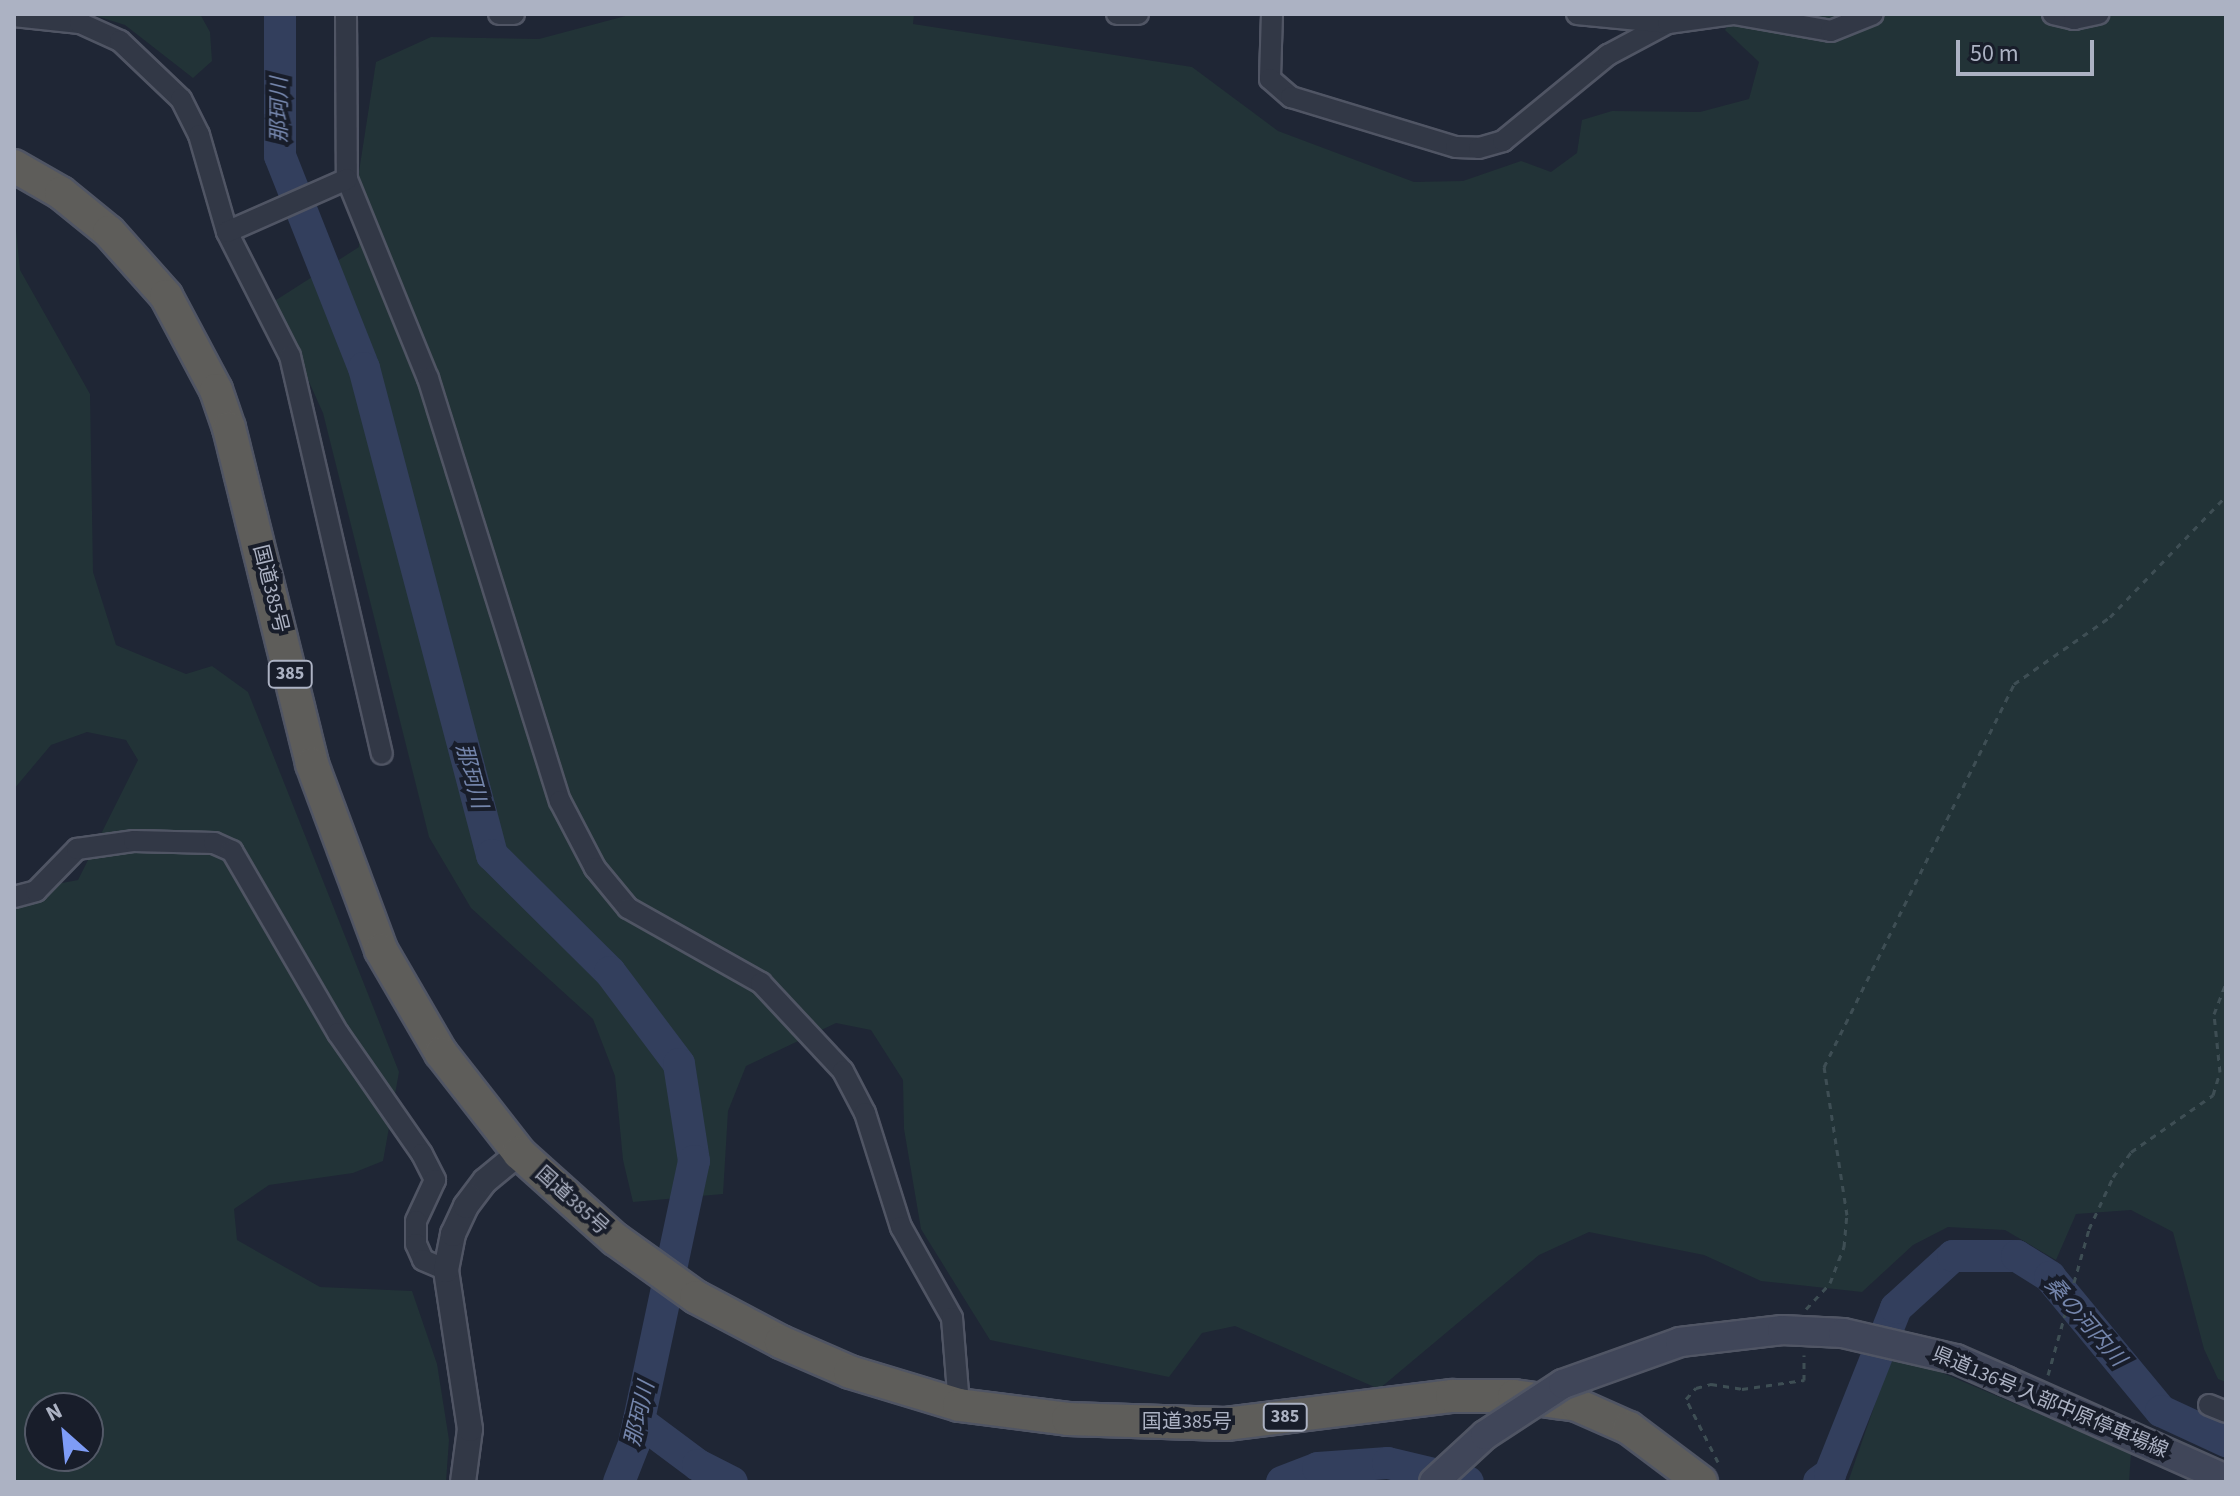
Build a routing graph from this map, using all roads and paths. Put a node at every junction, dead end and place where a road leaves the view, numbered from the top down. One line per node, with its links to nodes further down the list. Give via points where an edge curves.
1 (346, 14): 14 (street)
2 (499, 14): 3 (street)
3 (514, 14)
4 (1117, 14): 5 (street)
5 (1138, 14)
6 (1272, 14): 12 (street, via 1270,79 1291,97 1456,147 1479,148 1503,141 1608,55)
7 (1577, 14): 12 (street)
8 (1873, 14): 12 (street, via 1831,31 1734,14)
9 (2053, 14): 10 (street, via 2074,19)
10 (2098, 14)
11 (14, 16): 15 (street, via 80,23 120,41 154,68 181,99 199,135)
12 (1668, 23)
13 (14, 166): 20 (highway, 国道385号 / 385, via 61,193 128,251 166,296 199,354 229,428 312,764 362,907 441,1053)
14 (347, 179): 15 (street); 25 (street, via 428,378 560,801 577,838 628,908 761,983 843,1071 865,1113 901,1227 952,1318)
15 (227, 232): 17 (street, via 290,356)
16 (2226, 496): 22 (path, via 2110,617 2014,684 1824,1067 1847,1215 1844,1247 1830,1283)
17 (382, 753)
18 (14, 897): 21 (street, via 36,891 77,849 134,841 214,843 232,851 338,1033 422,1154 435,1180 416,1221 416,1244 423,1260)
19 (2226, 983): 24 (path, via 2214,1014 2220,1072 2213,1095 2131,1152 2089,1229)
20 (519, 1153): 21 (street, via 485,1181 466,1206 453,1234); 25 (highway, 国道385号 / 385, via 696,1297 850,1372)
21 (446, 1270): 28 (street, via 470,1429)
22 (1803, 1312)
23 (1804, 1353): 26 (path, via 1804,1380 1742,1389 1711,1384 1696,1388 1686,1399)
24 (2054, 1362)
25 (959, 1405): 26 (highway, 国道385号 / 385, via 1068,1419 1226,1424 1452,1396 1514,1396 1577,1405 1629,1428)
26 (1713, 1478)
27 (2226, 1479): 29 (main road, 県道136号 入部中原停車場線, bridge, via 1956,1359 1843,1333 1782,1330 1692,1340 1637,1354 1563,1384 1485,1435)
28 (463, 1482)
29 (1434, 1482)

